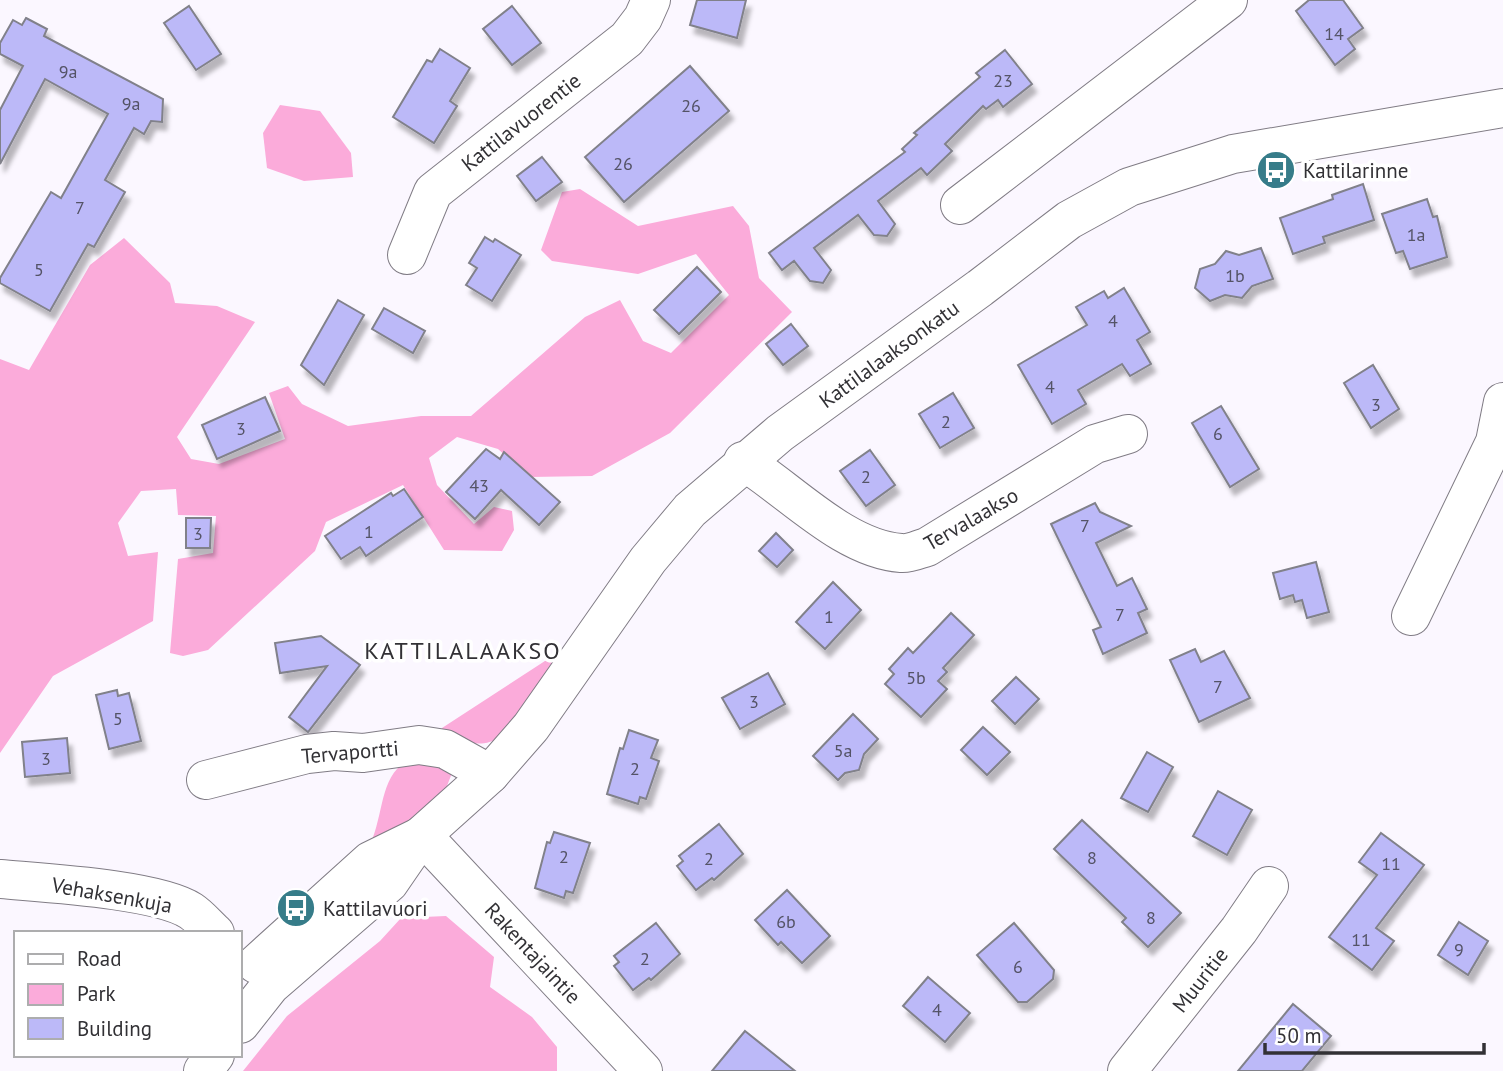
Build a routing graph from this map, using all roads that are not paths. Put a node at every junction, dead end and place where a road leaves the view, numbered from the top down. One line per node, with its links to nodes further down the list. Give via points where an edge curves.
1 (651, 0): 5 (street, Kattilavuorentie, via 627,39 433,192)
2 (1228, 0): 4 (street)
3 (1503, 108): 8 (street, Kattilalaaksonkatu, via 1233,154 1129,187 1069,220)
4 (960, 205)
5 (407, 255)
6 (1503, 402): 9 (street, via 1495,442)
7 (1128, 434): 8 (street, Tervalaakso, via 1095,444 928,547 905,554 861,541 800,505 774,480)
8 (743, 461): 10 (street, Kattilalaaksonkatu, via 690,510 648,560 531,727)
9 (1411, 616)
10 (490, 774): 11 (street, Tervaportti, via 445,748 419,745 307,754); 12 (street, Kattilalaaksonkatu)
11 (206, 780)
12 (422, 835): 16 (street, Kattilalaaksonkatu, via 370,861); 18 (street, Rakentajaintie)
13 (0, 879): 15 (street, Vehaksenkuja, via 173,903 192,912)
14 (1269, 886): 19 (street, Muuritie)
15 (213, 931)
16 (250, 973): 17 (street, Kattilalaaksonkatu)
17 (242, 1014)
18 (643, 1071)
19 (1127, 1071)

